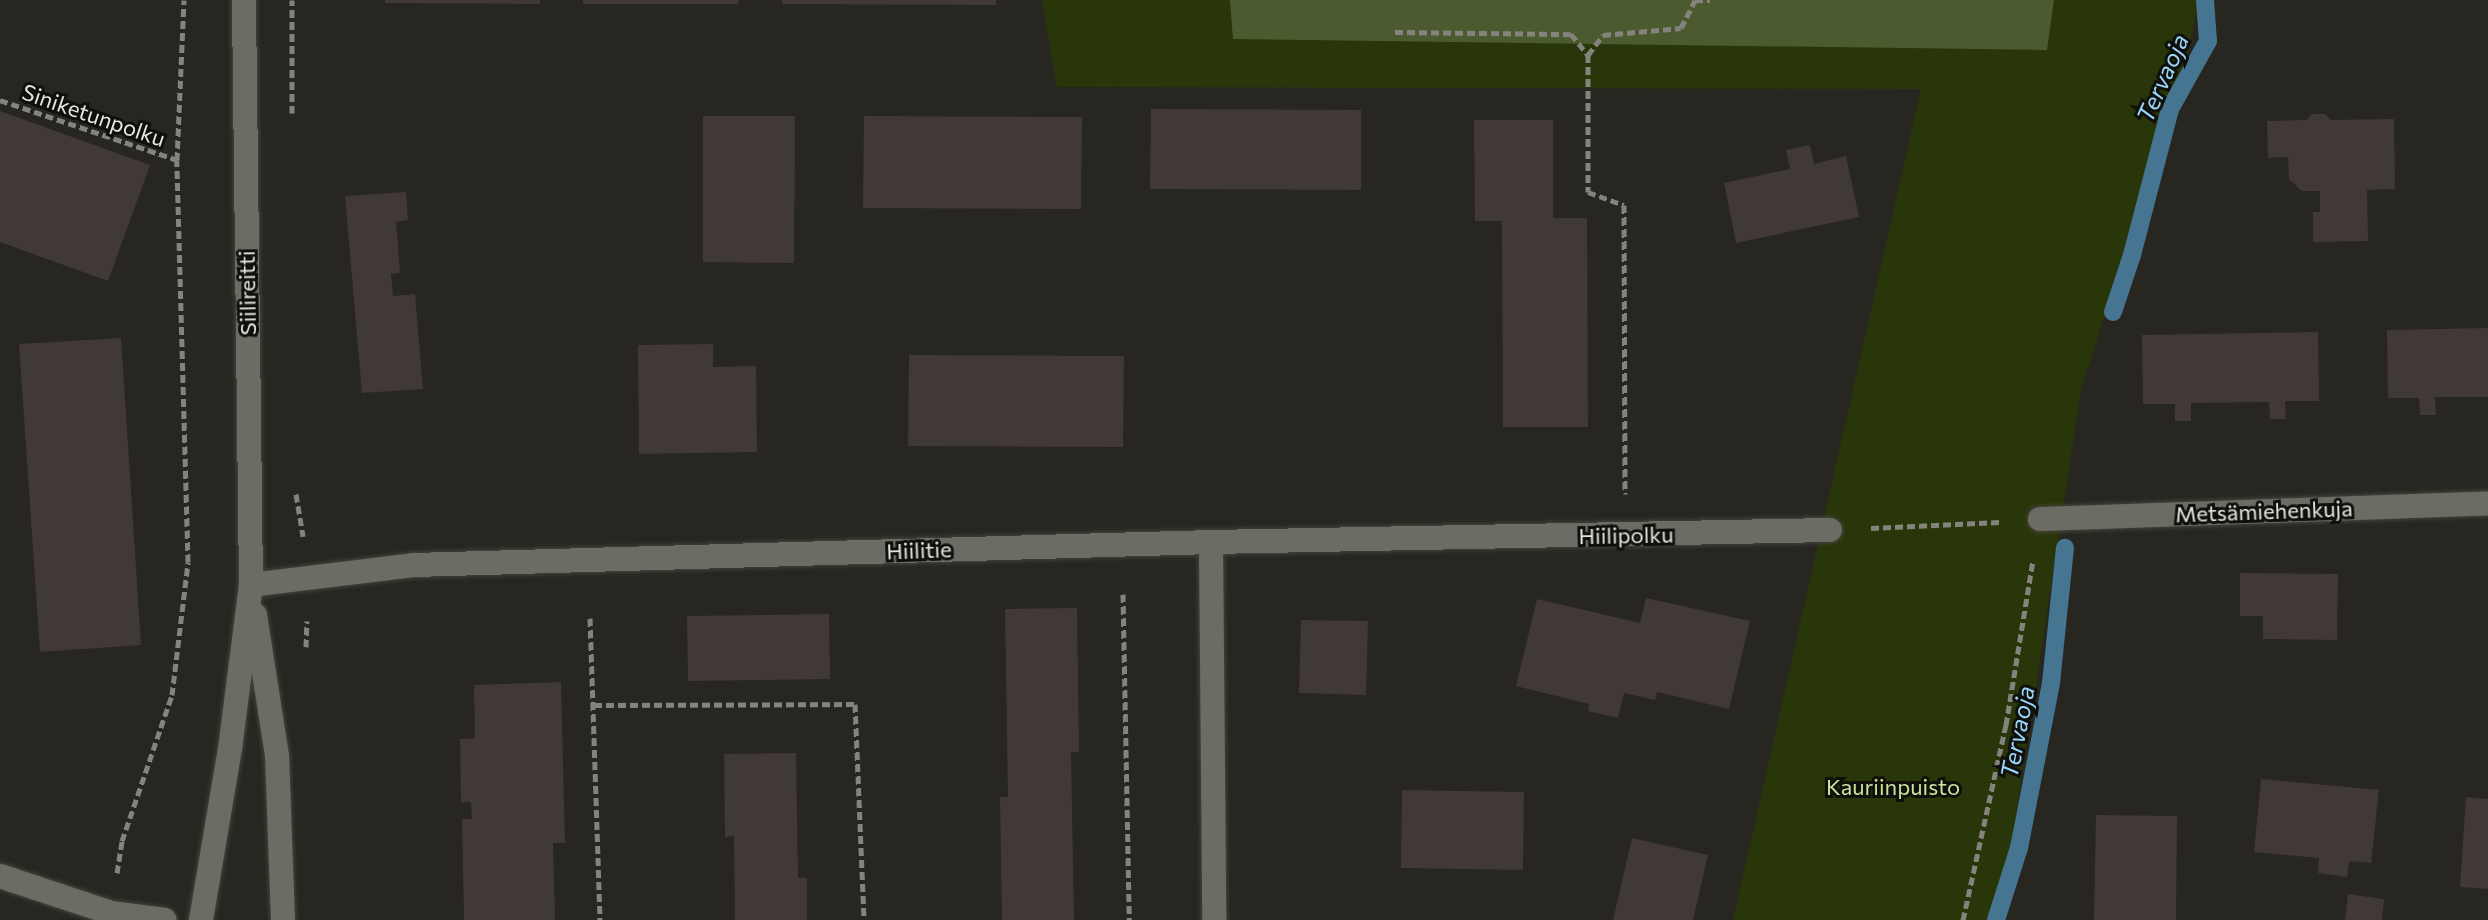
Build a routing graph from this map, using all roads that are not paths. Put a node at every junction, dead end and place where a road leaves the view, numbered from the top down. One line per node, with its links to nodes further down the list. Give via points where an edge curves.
1 (244, 0): 6 (street, Siilireitti)
2 (2488, 503): 3 (street, Metsämiehenkuja)
3 (2040, 519)
4 (1830, 530): 5 (street, Hiilipolku)
5 (1211, 542): 6 (street, Hiilitie, via 414,565); 11 (street)
6 (251, 585): 9 (street, Siilireitti); 10 (street, Siilireitti, via 277,756)
7 (0, 876): 8 (street, via 111,913)
8 (165, 920)
9 (201, 920)
10 (283, 920)
11 (1214, 920)

